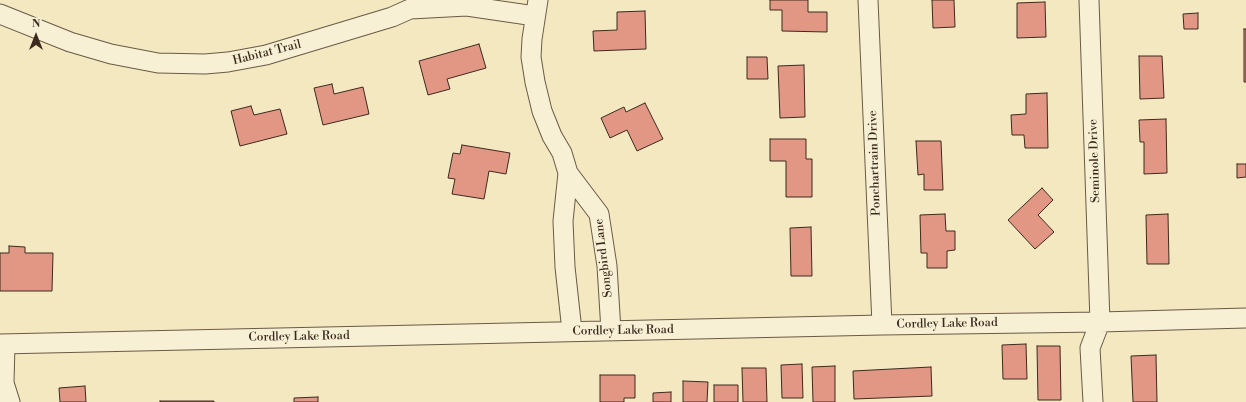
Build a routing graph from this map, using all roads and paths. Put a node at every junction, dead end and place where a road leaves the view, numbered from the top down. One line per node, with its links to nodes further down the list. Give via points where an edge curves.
1 (868, 0): 8 (street, Ponchartrain Drive)
2 (1089, 0): 7 (street, Seminole Drive)
3 (536, 8): 4 (street, Habitat Trail, via 468,6 410,9 392,17 266,55 205,64 158,63 110,54 70,42); 5 (street, Songbird Lane, via 531,57 535,82 542,111 562,153)
4 (0, 14)
5 (568, 173): 9 (street, Songbird Lane, via 599,214 607,266); 10 (street, Songbird Lane, via 563,221)
6 (1246, 318): 7 (street, Cordley Lake Road)
7 (1100, 322): 8 (street, Cordley Lake Road); 13 (street, via 1090,348)
8 (882, 325): 9 (street, Cordley Lake Road)
9 (611, 330): 10 (street, Cordley Lake Road)
10 (572, 331): 11 (street, Cordley Lake Road)
11 (2, 344): 12 (street, via 4,383)
12 (10, 402)
13 (1093, 402)

